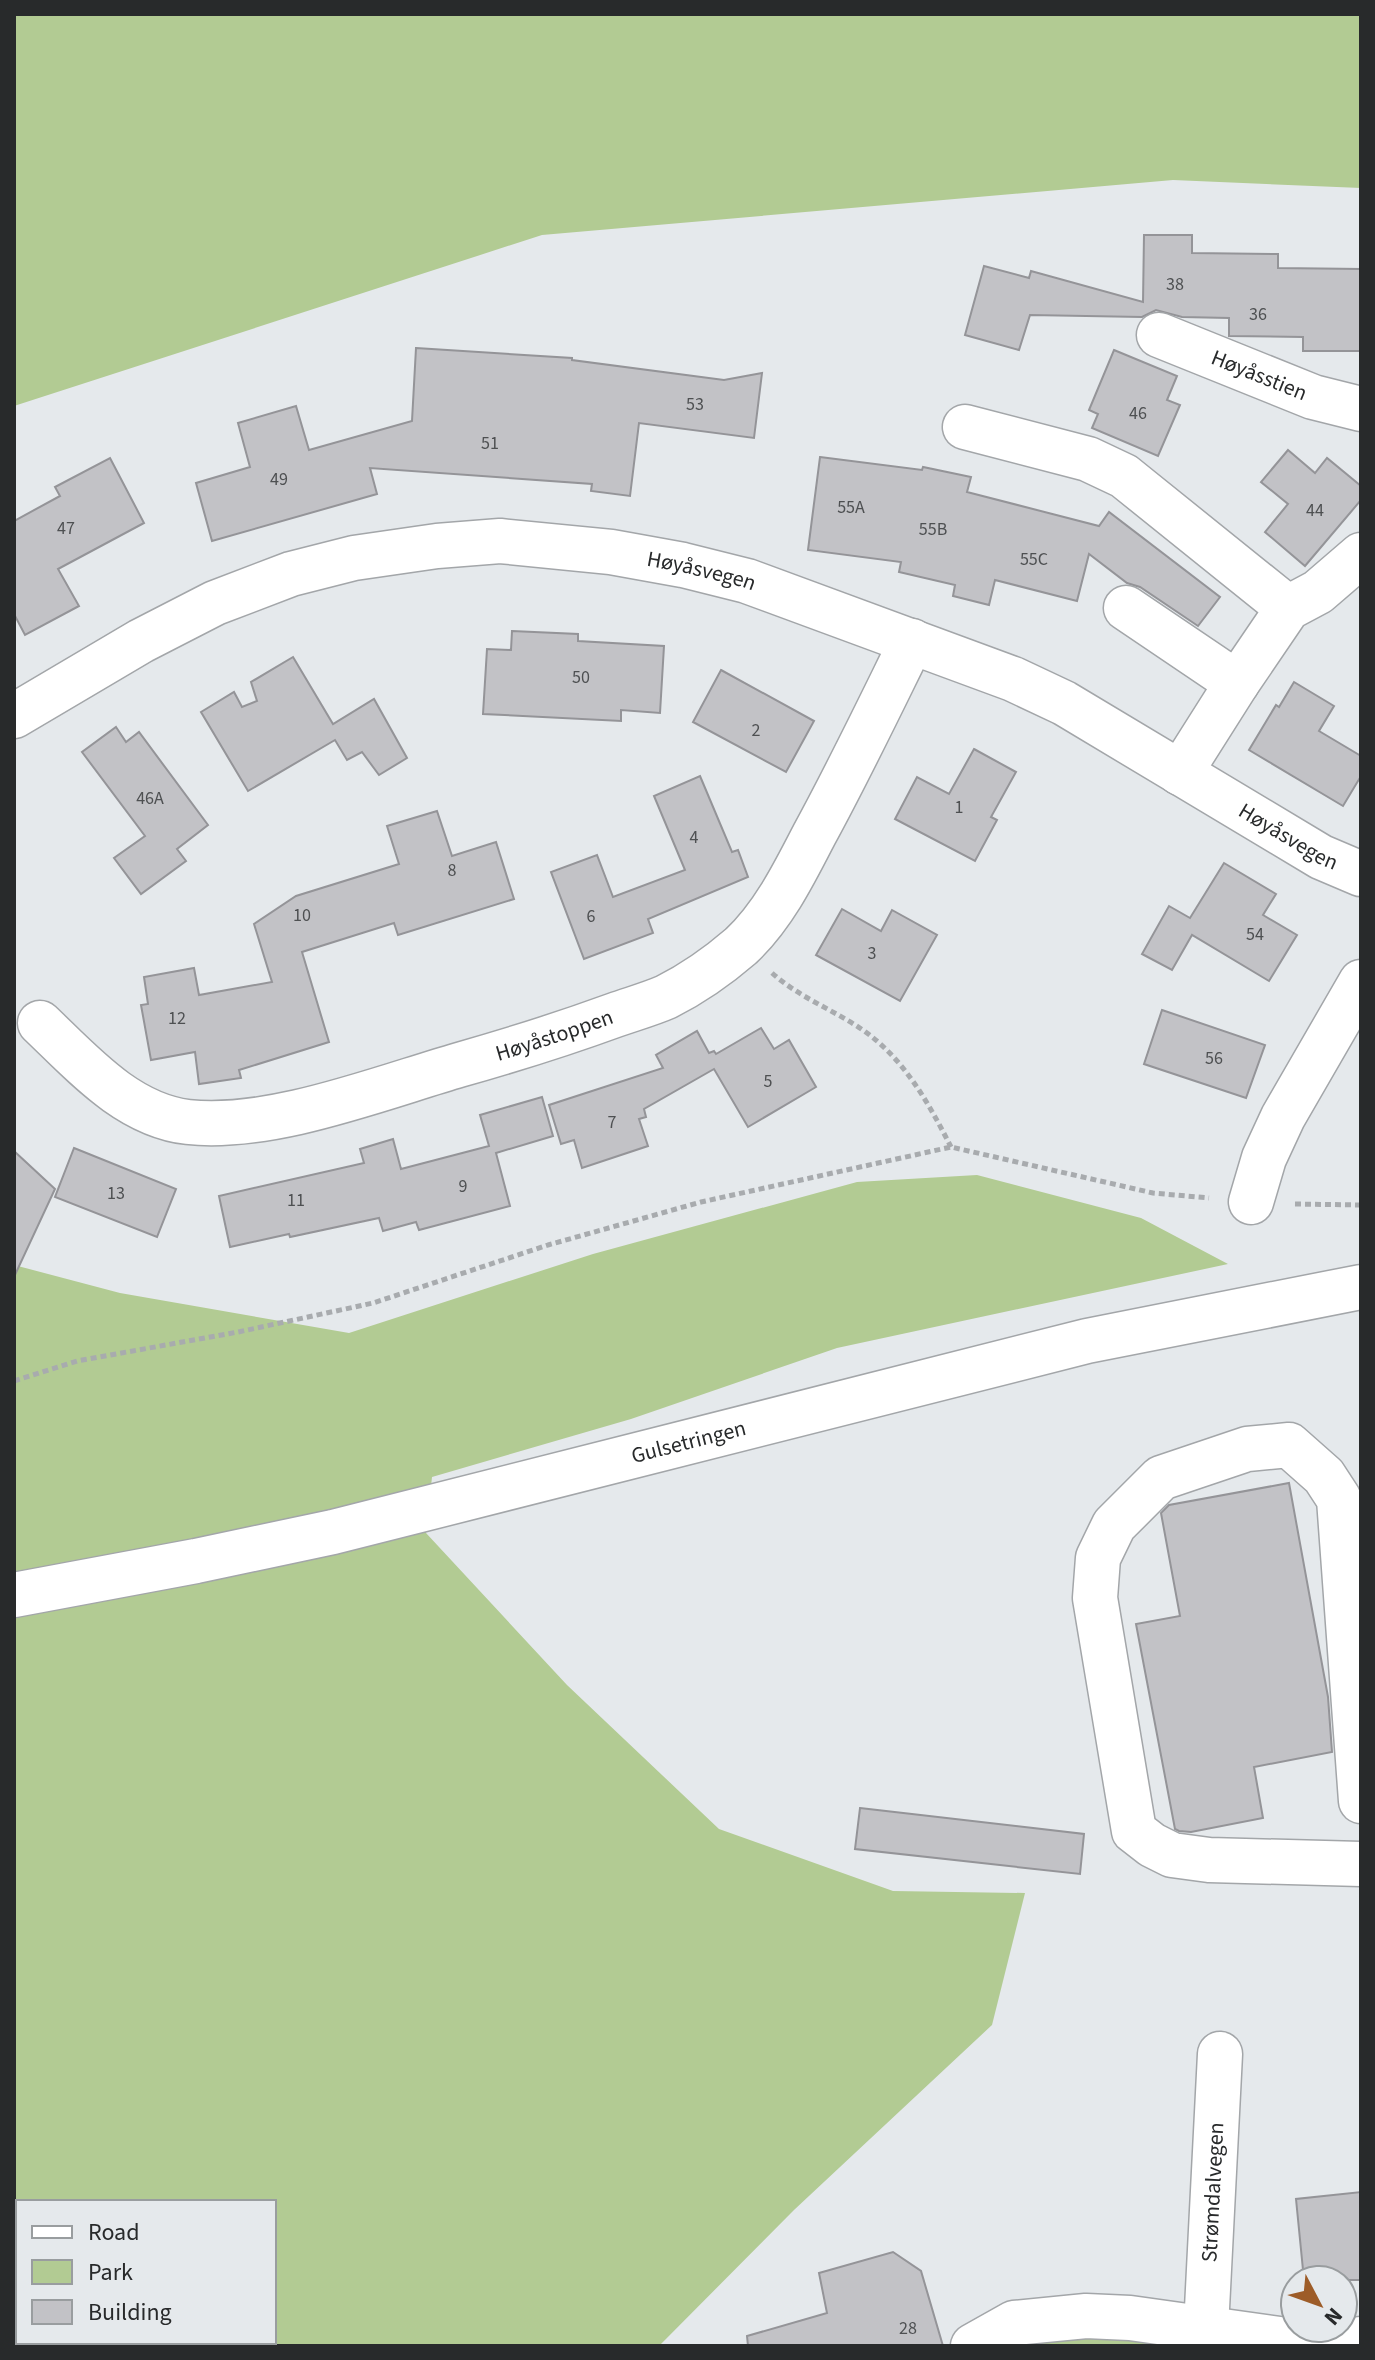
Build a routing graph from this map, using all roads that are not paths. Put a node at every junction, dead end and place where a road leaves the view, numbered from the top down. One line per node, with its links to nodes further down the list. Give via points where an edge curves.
1 (1159, 335): 2 (street, Høyåsstien, via 1313,397)
2 (1361, 409)
3 (965, 427): 6 (street, via 1088,459 1124,476)
4 (1361, 555): 6 (street, via 1318,592)
5 (1126, 608): 8 (street)
6 (1288, 608): 8 (street)
7 (912, 641): 9 (street, Høyåsvegen, via 747,581 683,565 500,541 437,546 291,574 215,603); 10 (street, Høyåsvegen, via 1064,703); 13 (street, Høyåstoppen, via 839,790 769,914 742,945 666,997 555,1037 334,1102 224,1123 187,1122 147,1111 97,1076)
8 (1237, 683): 10 (street)
9 (14, 716)
10 (1180, 773): 11 (street, Høyåsvegen, via 1321,857)
11 (1361, 874)
12 (1361, 982): 14 (street, via 1283,1117)
13 (40, 1023)
14 (1251, 1202)
15 (1361, 1287): 16 (street, Gulsetringen, via 1087,1341 333,1532)
16 (14, 1595)
17 (1361, 1801): 18 (street, via 1339,1499 1324,1476 1289,1445 1247,1449 1161,1478 1114,1525 1098,1558 1095,1598 1134,1831 1172,1855)
18 (1361, 1864)
19 (1220, 2054): 20 (street, Strømdalvegen)
20 (1206, 2328): 21 (street, via 1301,2342); 22 (street, via 1086,2316 1014,2323)
21 (1361, 2339)
22 (973, 2346)

